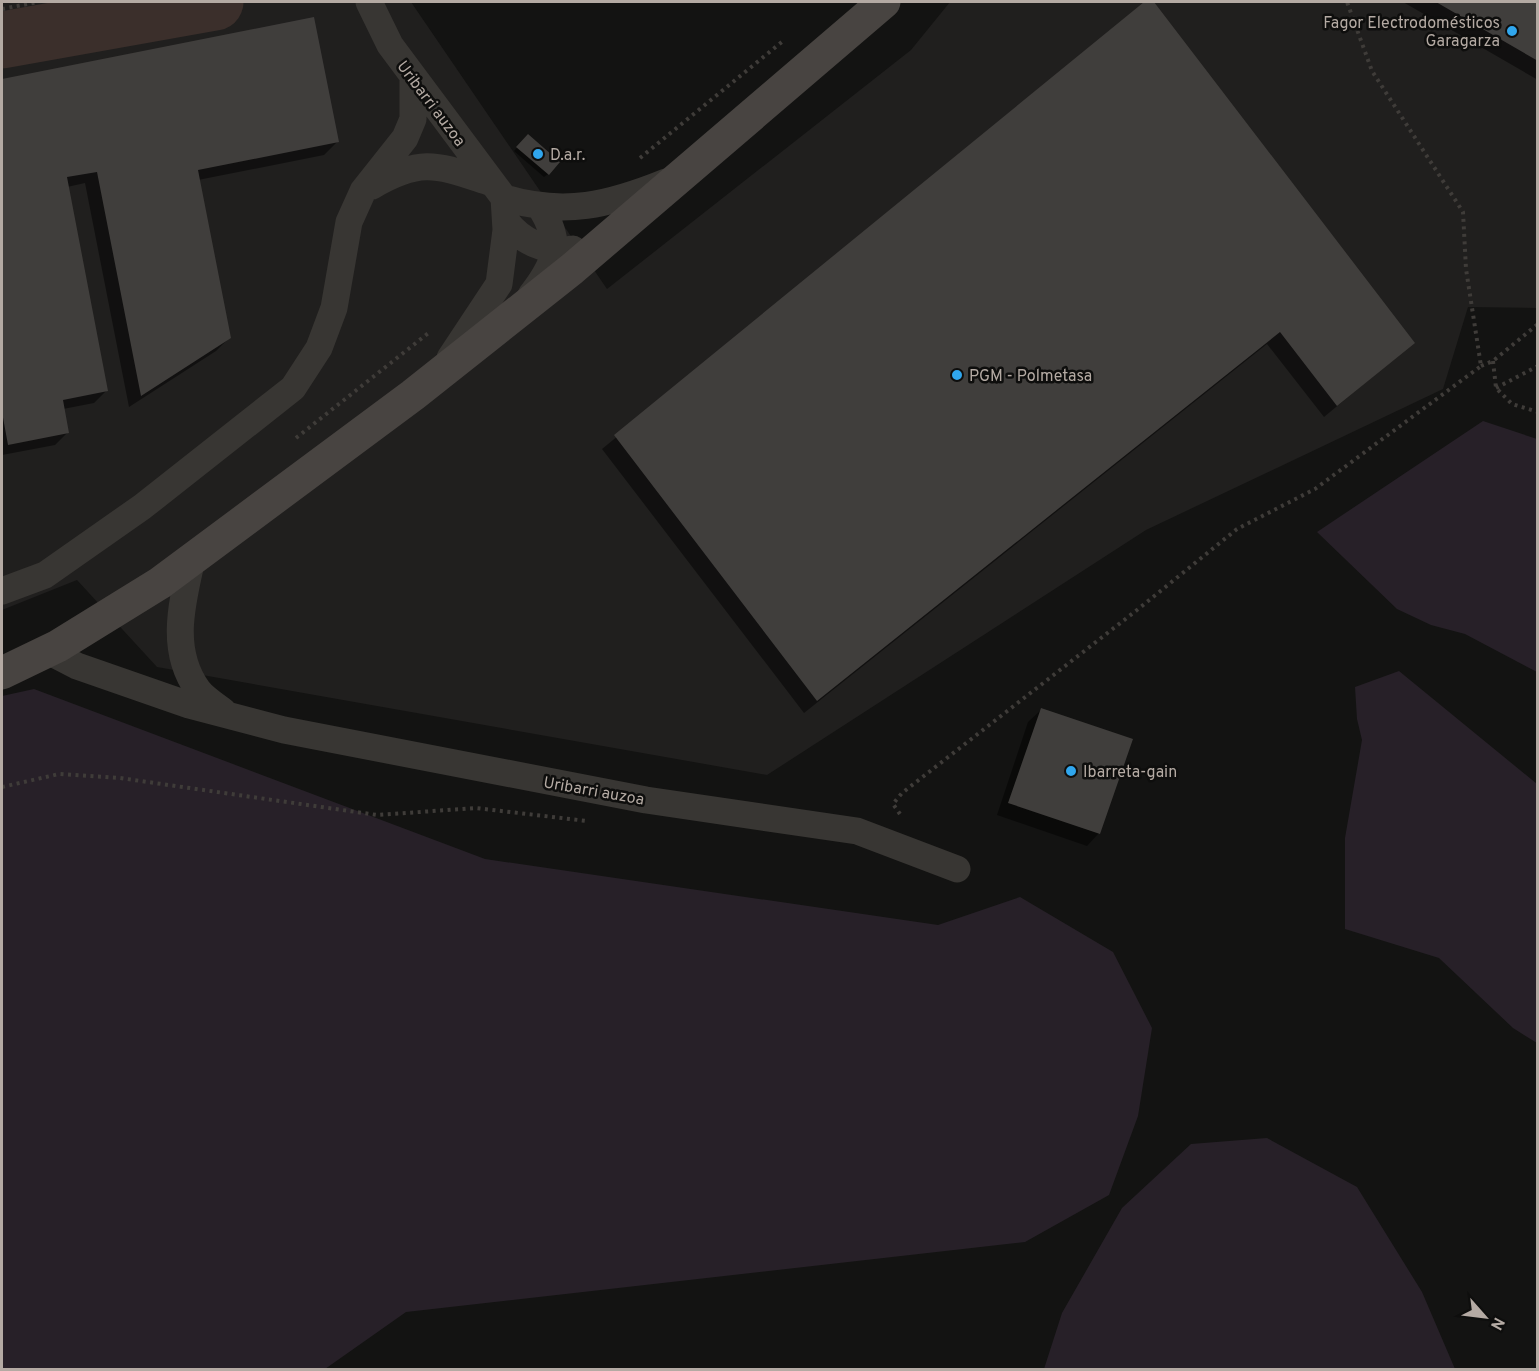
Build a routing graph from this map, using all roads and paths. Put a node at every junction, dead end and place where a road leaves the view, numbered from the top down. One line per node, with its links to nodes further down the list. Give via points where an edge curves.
1 (38, 2): 5 (path)
2 (369, 2): 7 (street, Uribarri auzoa, via 390,45)
3 (884, 2): 11 (main road)
4 (1347, 2): 21 (path, via 1372,71 1462,212 1466,269)
5 (2, 9)
6 (791, 36): 10 (path)
7 (413, 77): 8 (street, Uribarri auzoa); 12 (street, via 413,119 405,138)
8 (456, 136): 9 (street, via 438,155); 13 (street, Uribarri auzoa)
9 (418, 165): 12 (street); 13 (street, via 450,169)
10 (632, 165)
11 (679, 177): 14 (street, via 598,205); 15 (main road)
12 (363, 191): 28 (street, via 349,222 334,308 319,348 293,388 142,507 55,569)
13 (501, 201): 14 (street); 16 (street, via 517,236); 23 (street, via 499,284)
14 (541, 207): 16 (street, via 555,235)
15 (599, 246): 16 (street); 17 (main road)
16 (555, 249): 17 (street, via 548,273)
17 (517, 312): 23 (main road)
18 (1538, 324): 20 (path)
19 (435, 327): 26 (path)
20 (1493, 361): 21 (path); 24 (path)
21 (1481, 366): 33 (path, via 1315,489 1237,529 902,793 893,804)
22 (1538, 366): 24 (path)
23 (439, 374): 27 (main road)
24 (1496, 388): 25 (path, via 1512,404)
25 (1538, 412)
26 (287, 445)
27 (192, 559): 29 (main road); 31 (street, via 178,634 198,691)
28 (2, 591)
29 (48, 651): 30 (main road); 31 (street, Uribarri auzoa, via 130,686)
30 (2, 672)
31 (229, 716): 35 (street, Uribarri auzoa, via 581,788 857,831)
32 (2, 787): 34 (path, via 59,774 79,775 377,815 476,808)
33 (906, 820)
34 (592, 822)
35 (957, 869)

